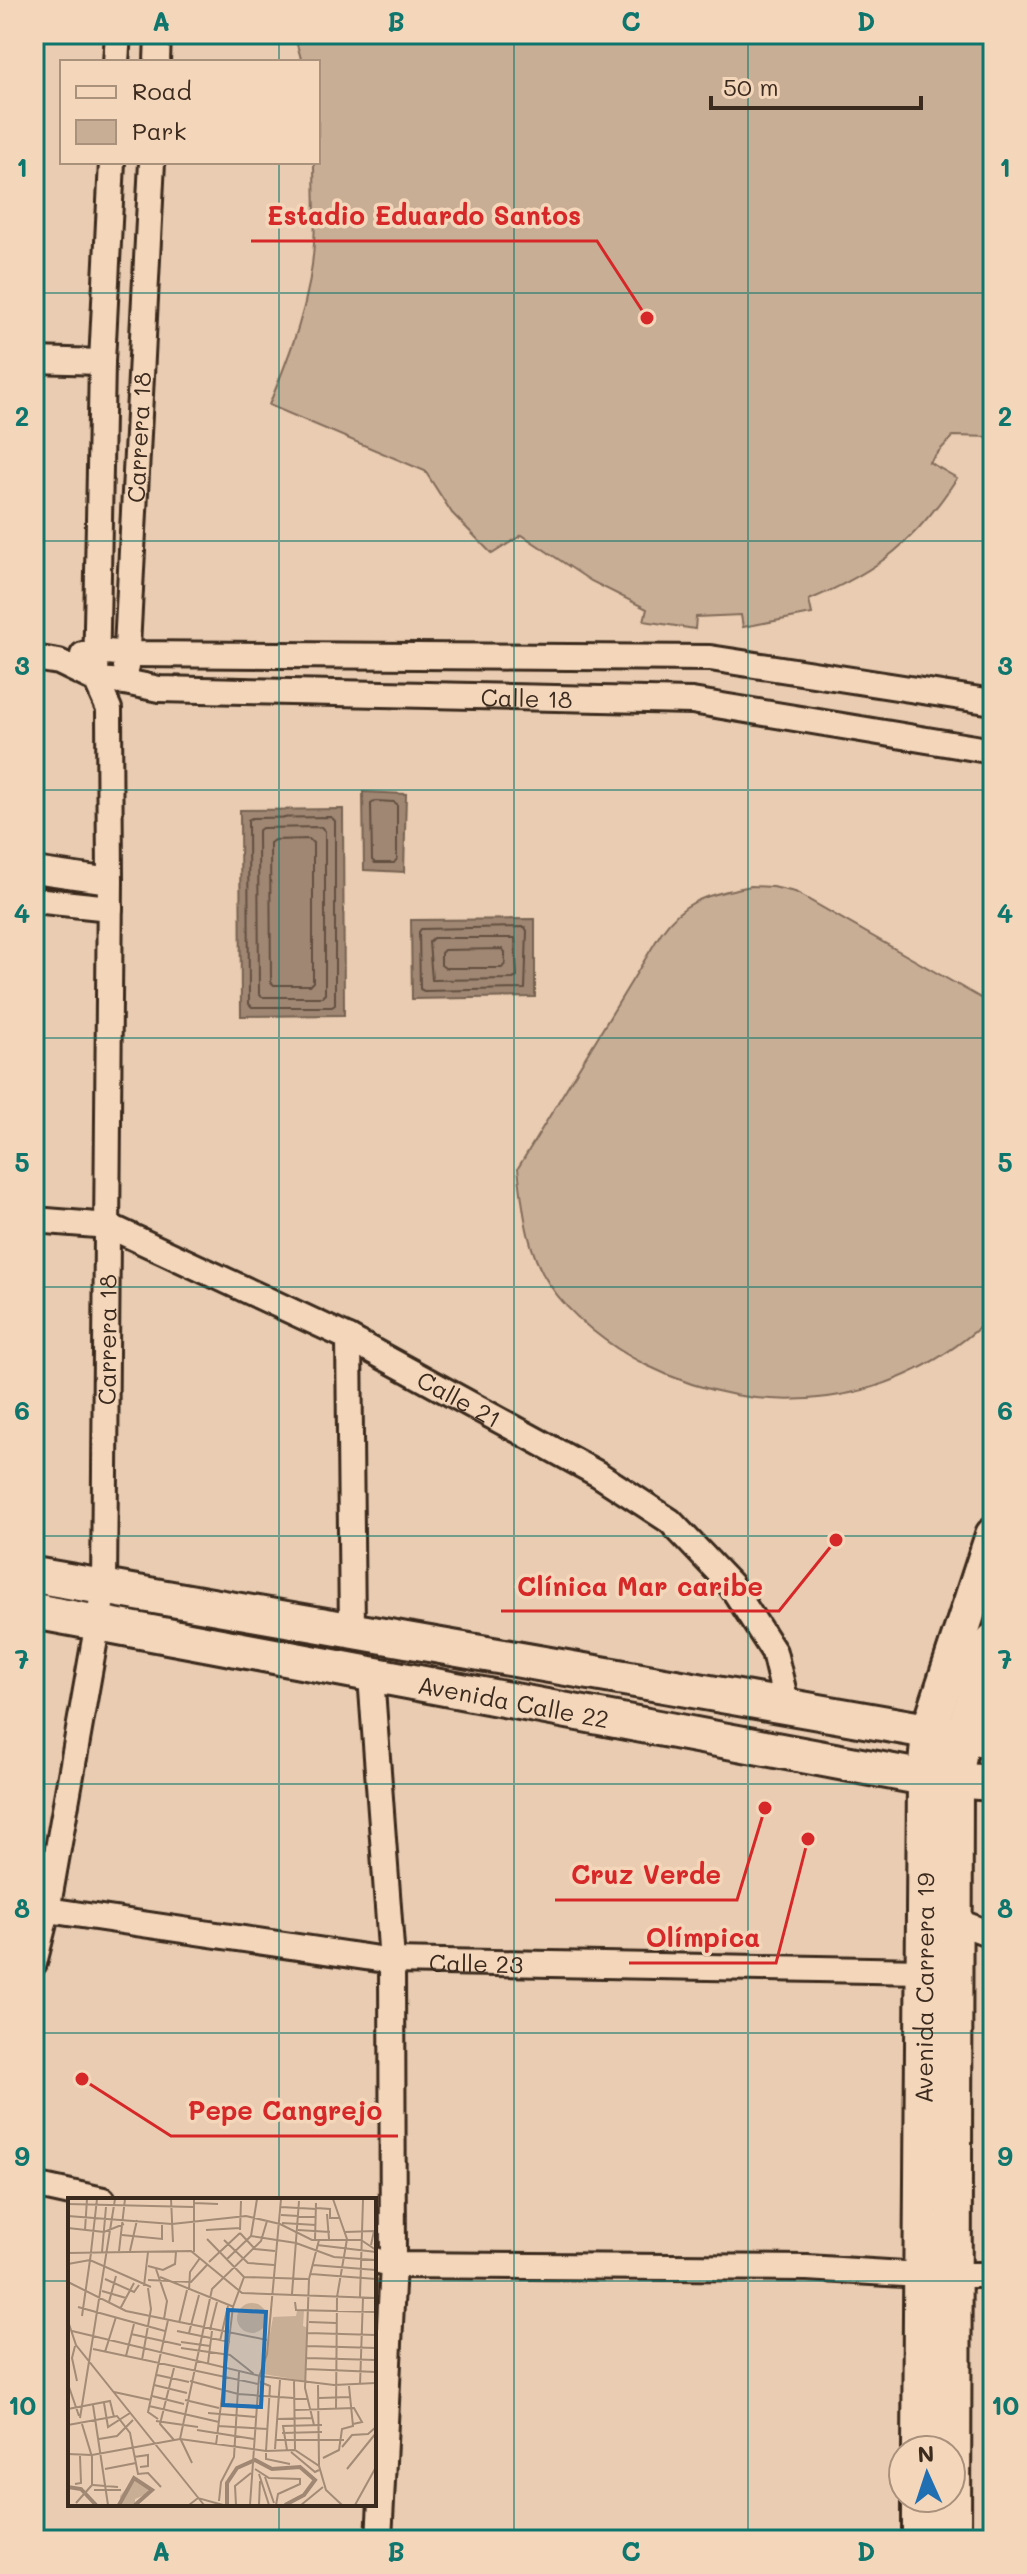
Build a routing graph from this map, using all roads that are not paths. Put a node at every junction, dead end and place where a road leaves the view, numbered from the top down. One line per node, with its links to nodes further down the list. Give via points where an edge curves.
1 (118, 34): 3 (street)
2 (158, 34): 4 (street)
3 (116, 60)
4 (157, 60)
5 (112, 164): 8 (street, Carrera 18)
6 (152, 164): 10 (street, Carrera 18)
7 (34, 360): 8 (street)
8 (102, 362): 9 (street, Carrera 18)
9 (97, 651): 10 (street, Calle 18); 12 (street, Calle 18); 13 (street, Carrera 18)
10 (128, 654): 14 (street, Carrera 18); 15 (street, Calle 18, via 710,658)
11 (34, 658): 12 (street, Calle 18)
12 (59, 662): 13 (street, Calle 18)
13 (96, 680): 14 (street, Calle 18); 16 (street, Carrera 18)
14 (125, 682): 16 (street, Carrera 18); 17 (street, Calle 18, via 159,689 692,701)
15 (993, 702)
16 (109, 709): 19 (street, Carrera 18)
17 (993, 751)
18 (34, 870): 19 (street)
19 (110, 881): 21 (street, Carrera 18)
20 (34, 900): 21 (street)
21 (110, 908): 23 (street, Carrera 18)
22 (34, 1220): 23 (street, Calle 21)
23 (109, 1226): 24 (street, Calle 21); 27 (street, Carrera 18)
24 (349, 1338): 30 (street); 33 (street, Calle 21, via 598,1474 670,1521 730,1584 774,1652)
25 (993, 1535): 34 (main road, Avenida Carrera 19)
26 (34, 1575): 27 (main road, Avenida Calle 22)
27 (104, 1588): 29 (street, Carrera 18); 30 (main road, Avenida Calle 22)
28 (34, 1611): 29 (main road, Avenida Calle 22)
29 (98, 1622): 32 (main road, Avenida Calle 22); 38 (street, Carrera 18)
30 (352, 1630): 33 (main road, Avenida Calle 22)
31 (993, 1641): 35 (main road, Avenida Carrera 19)
32 (371, 1676): 36 (main road, Avenida Calle 22); 41 (street)
33 (787, 1706): 34 (main road, Avenida Calle 22)
34 (929, 1730): 35 (main road, Avenida Calle 22); 36 (main road, Avenida Carrera 19)
35 (978, 1738): 36 (main road, Avenida Carrera 19)
36 (940, 1779): 37 (main road, Avenida Calle 22); 39 (main road, Avenida Carrera 19); 43 (main road, Avenida Carrera 19)
37 (993, 1783)
38 (41, 1910): 41 (street, Calle 23); 42 (street, Carrera 18)
39 (956, 1921): 40 (street); 47 (main road, Avenida Carrera 19)
40 (993, 1935)
41 (392, 1961): 43 (street, Calle 23); 46 (street)
42 (34, 1963)
43 (922, 1971): 47 (main road, Avenida Carrera 19)
44 (34, 2185): 45 (street)
45 (94, 2198)
46 (383, 2262): 47 (street); 51 (street)
47 (936, 2274): 48 (street); 49 (main road, Avenida Carrera 19); 53 (main road, Avenida Carrera 19)
48 (993, 2275)
49 (921, 2434)
50 (920, 2514): 52 (main road)
51 (379, 2540)
52 (920, 2540)
53 (953, 2540)

